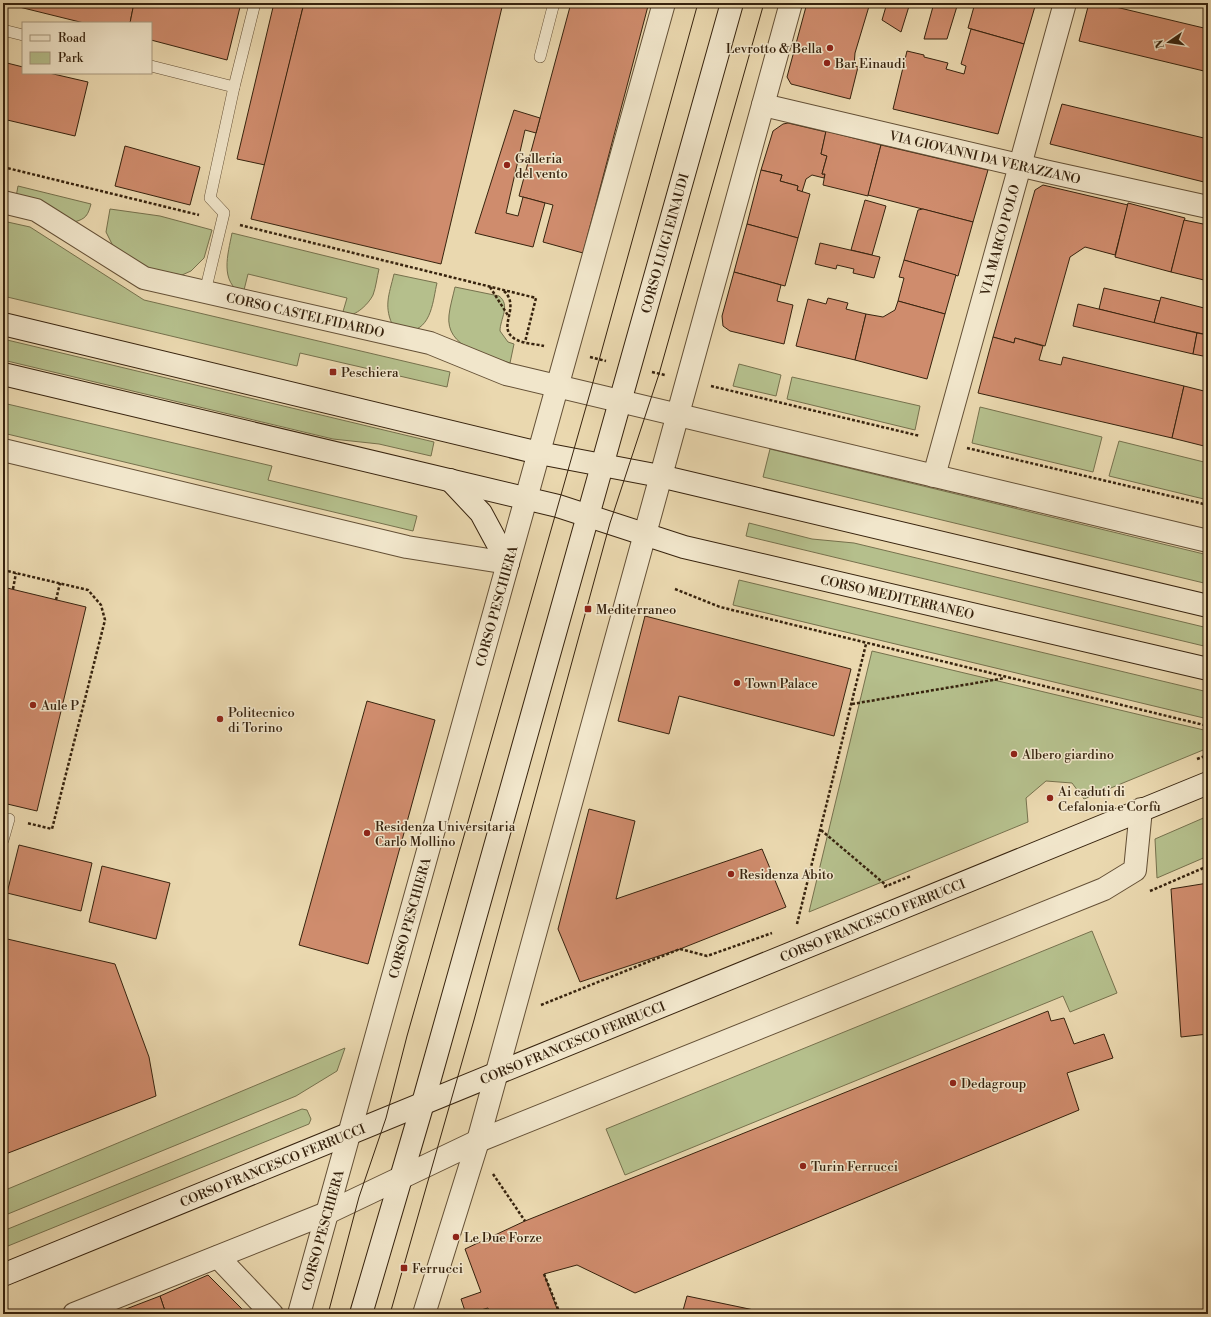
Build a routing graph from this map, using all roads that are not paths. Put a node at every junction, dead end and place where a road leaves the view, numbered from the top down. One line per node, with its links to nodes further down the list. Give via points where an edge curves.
1 (255, 3): 11 (lane)
2 (554, 3): 9 (lane)
3 (664, 3): 19 (street)
4 (732, 3): 20 (street, CORSO LUIGI EINAUDI)
5 (791, 3): 12 (street)
6 (1065, 3): 13 (street, VIA MARCO POLO)
7 (3, 30): 8 (lane)
8 (22, 35)
9 (540, 58)
10 (152, 66): 11 (lane)
11 (234, 87): 16 (lane, via 210,198 224,213)
12 (763, 106): 13 (street, VIA GIOVANNI DA VERAZZANO); 21 (street)
13 (1020, 166): 15 (street, VIA GIOVANNI DA VERAZZANO); 26 (street, VIA MARCO POLO)
14 (3, 202): 16 (street, CORSO CASTELFIDARDO, via 36,210 144,278)
15 (1208, 207)
16 (205, 292): 19 (street, CORSO CASTELFIDARDO, via 430,343 506,374)
17 (3, 324): 23 (street)
18 (3, 374): 27 (street)
19 (557, 386): 20 (street, CORSO CASTELFIDARDO); 23 (street)
20 (621, 400): 21 (street); 24 (street, CORSO LUIGI EINAUDI)
21 (677, 414): 25 (street); 26 (street)
22 (3, 450): 32 (street, via 407,547)
23 (538, 453): 24 (street); 28 (street, CORSO PESCHIERA)
24 (600, 475): 25 (street); 29 (street)
25 (660, 476): 30 (street); 33 (street)
26 (934, 476): 31 (street)
27 (450, 480): 28 (street); 32 (street, via 480,513)
28 (525, 498): 29 (street); 32 (street, CORSO PESCHIERA)
29 (589, 516): 30 (street, CORSO MEDITERRANEO); 40 (street)
30 (644, 533): 34 (street, CORSO MEDITERRANEO, via 684,548); 39 (street)
31 (1208, 541)
32 (508, 563): 41 (street, CORSO PESCHIERA)
33 (1208, 606)
34 (1208, 668)
35 (1208, 782): 36 (street, CORSO FRANCESCO FERRUCCI)
36 (1141, 809): 39 (street, CORSO FRANCESCO FERRUCCI); 42 (street, via 1135,870 1104,889)
37 (9, 819): 38 (lane)
38 (3, 840)
39 (496, 1073): 40 (street, CORSO FRANCESCO FERRUCCI); 42 (street)
40 (423, 1103): 41 (street, CORSO FRANCESCO FERRUCCI); 43 (street)
41 (350, 1133): 44 (street, CORSO PESCHIERA); 46 (street, CORSO FRANCESCO FERRUCCI)
42 (478, 1141): 43 (street); 51 (street)
43 (401, 1178): 44 (street); 50 (street)
44 (326, 1213): 45 (street); 49 (street, CORSO PESCHIERA)
45 (218, 1257): 47 (street); 48 (street)
46 (3, 1275)
47 (74, 1314)
48 (272, 1314)
49 (299, 1314)
50 (361, 1314)
51 (424, 1314)

